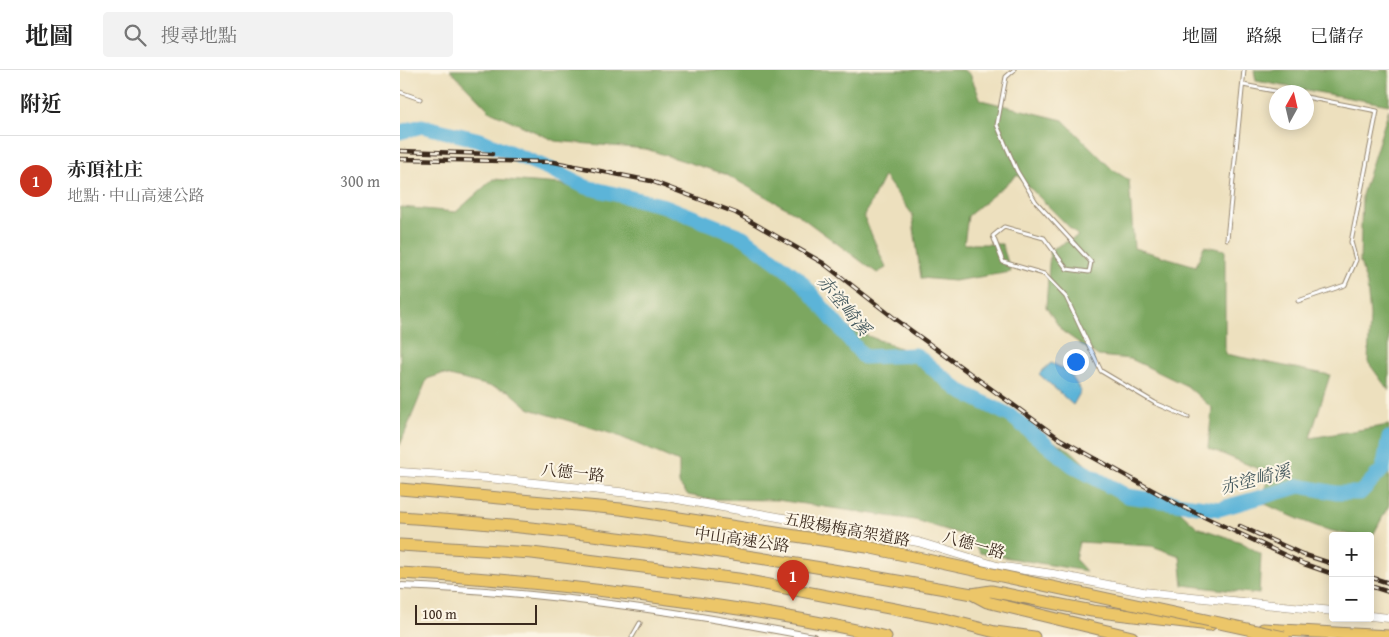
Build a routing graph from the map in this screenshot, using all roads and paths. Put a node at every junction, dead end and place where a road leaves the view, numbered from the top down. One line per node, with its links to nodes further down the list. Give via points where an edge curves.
1 (1014, 70): 10 (lane, via 1006,77 997,125 1017,171 1036,202 1091,262 1089,272 1067,269 1044,238 1004,227 993,236 1003,262 1044,274 1066,298 1100,371 1155,403)
2 (1244, 70): 3 (lane)
3 (1243, 85): 4 (lane); 8 (lane)
4 (1269, 90)
5 (400, 92): 6 (lane)
6 (420, 99)
7 (1314, 99): 9 (lane, via 1377,111 1351,242 1356,260 1345,285)
8 (1227, 239)
9 (1298, 301)
10 (1188, 417)
11 (400, 472): 18 (street, 八德一路, via 598,488 666,497 918,542 985,563 1143,592)
12 (400, 489): 30 (highway, 五股楊梅高架道路, bridge, via 621,509 868,547)
13 (400, 517): 17 (highway, 中山高速公路, via 669,544)
14 (400, 545): 23 (highway, via 532,553 738,579 936,617)
15 (400, 573): 27 (highway, via 472,576 600,590 728,607)
16 (400, 586): 22 (street, via 521,594)
17 (972, 594): 24 (highway, via 990,590 1092,611 1223,627); 29 (highway, 中山高速公路, via 987,602)
18 (1329, 611)
19 (1374, 616): 20 (street)
20 (1389, 618)
21 (640, 623): 25 (lane)
22 (781, 634): 26 (street)
23 (997, 635): 28 (highway)
24 (1389, 636)
25 (632, 637)
26 (813, 637)
27 (886, 637)
28 (1034, 637)
29 (1132, 637)
30 (1284, 637)

